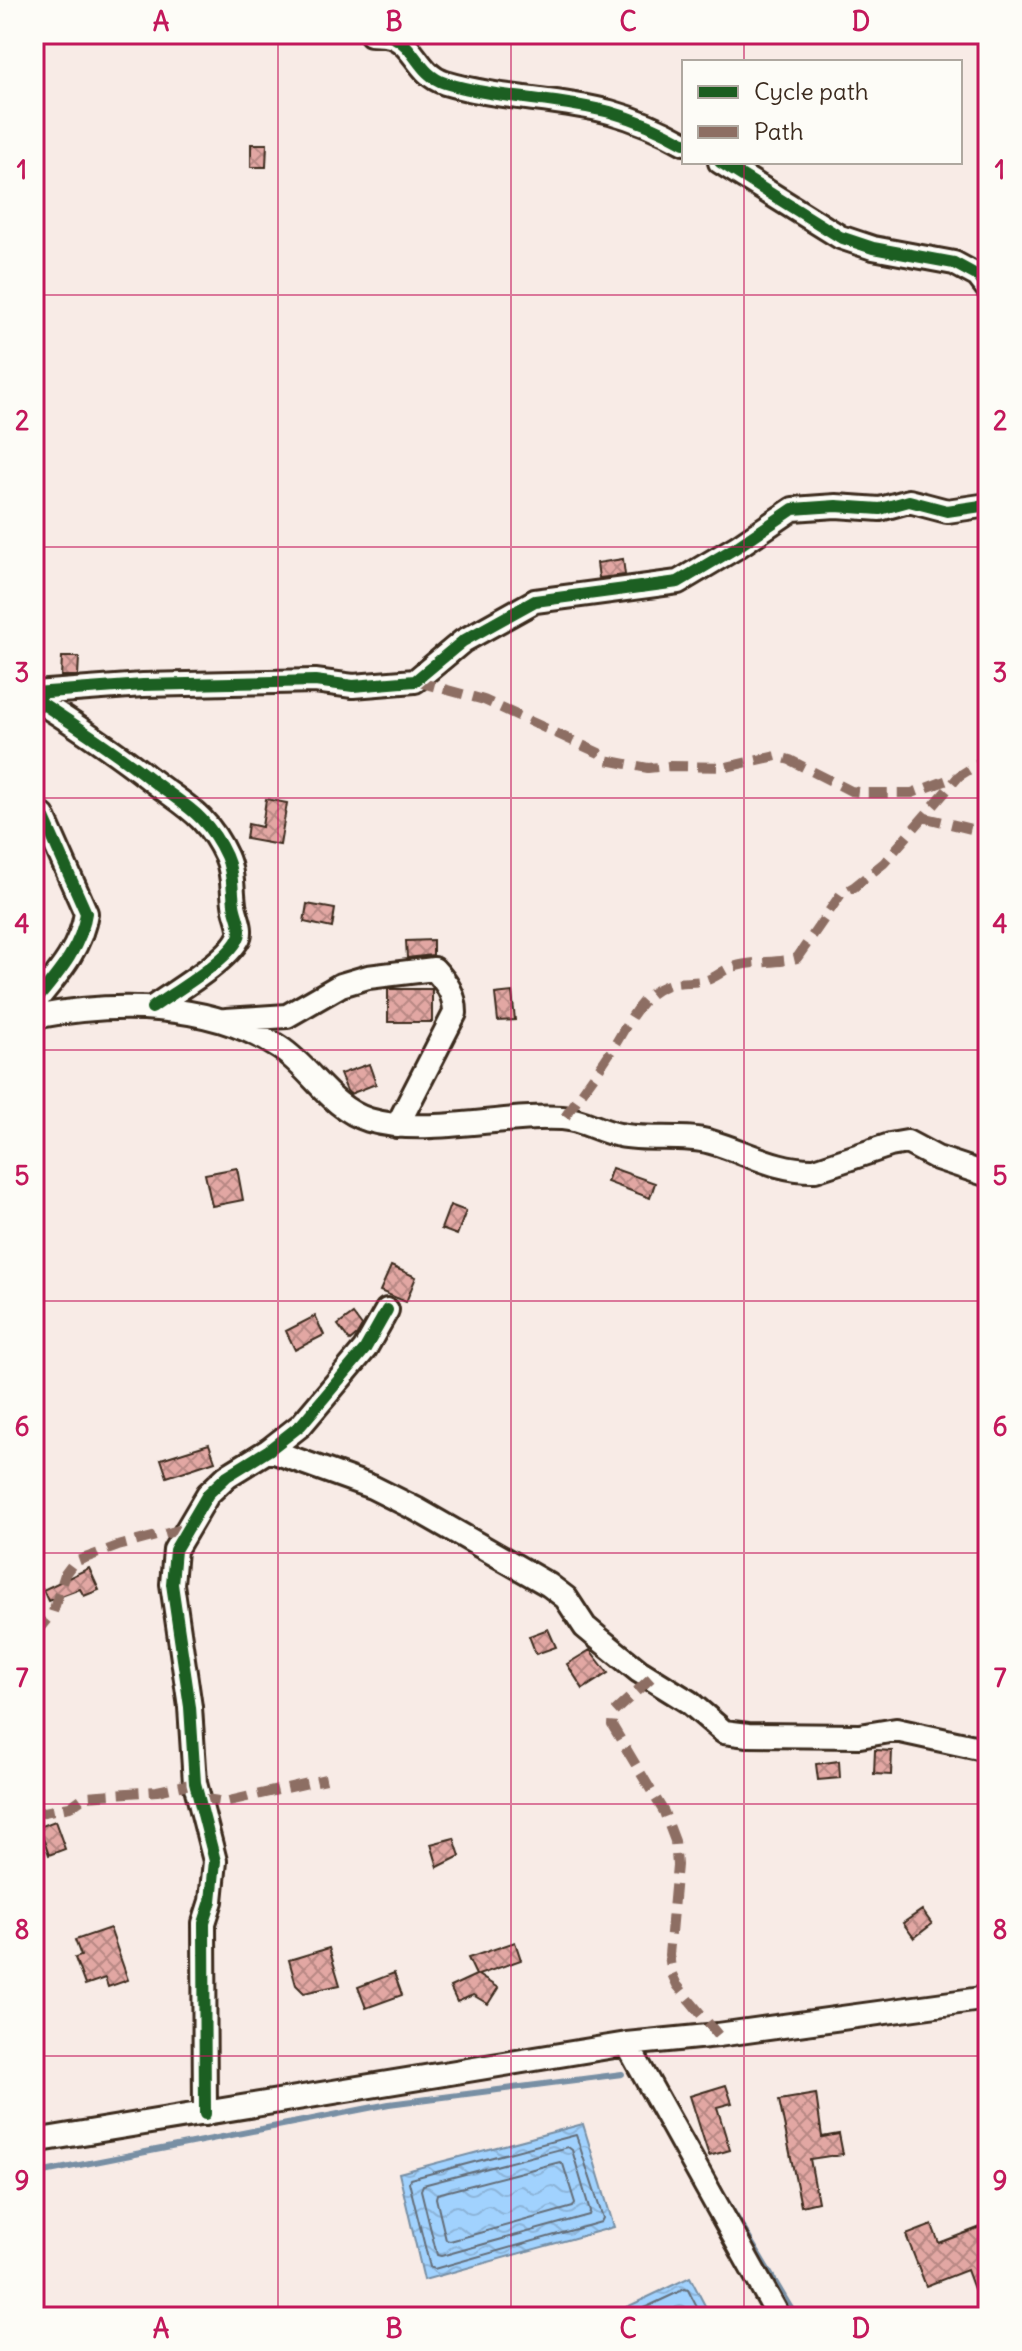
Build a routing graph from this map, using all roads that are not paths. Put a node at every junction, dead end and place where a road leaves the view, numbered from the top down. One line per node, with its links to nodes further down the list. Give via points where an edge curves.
1 (371, 34): 2 (street, via 393,36 438,81 610,112)
2 (682, 142)
3 (723, 164): 4 (street, via 840,237 954,263 978,276)
4 (988, 289)
5 (988, 505): 6 (street, via 947,511 909,501 880,509 793,509 678,582 535,601 463,641 415,681 353,686 315,681 143,685)
6 (34, 696): 9 (street, via 186,804 210,828 226,857 241,931 238,939)
7 (34, 810): 8 (street, via 43,816 86,913 84,930 65,963)
8 (34, 1003)
9 (152, 1008): 10 (street, via 79,1009); 11 (street)
10 (34, 1017)
11 (225, 1020): 12 (street, via 281,1048 337,1102 366,1119); 12 (street, via 287,1016 341,985 434,969 455,1000 455,1013)
12 (397, 1126): 13 (street, via 565,1117 619,1135 708,1141 804,1171 907,1142)
13 (988, 1175)
14 (387, 1310): 15 (street, via 335,1387 301,1425)
15 (269, 1450): 16 (street, via 372,1487 549,1585 566,1598 585,1627 724,1732 860,1736 896,1730); 19 (street, via 208,1494 175,1550 172,1584 195,1783 215,1861 204,1923)
16 (988, 1750)
17 (988, 1998): 18 (street)
18 (627, 2044): 19 (street); 21 (street)
19 (205, 2114): 20 (street)
20 (34, 2141)
21 (779, 2317)

